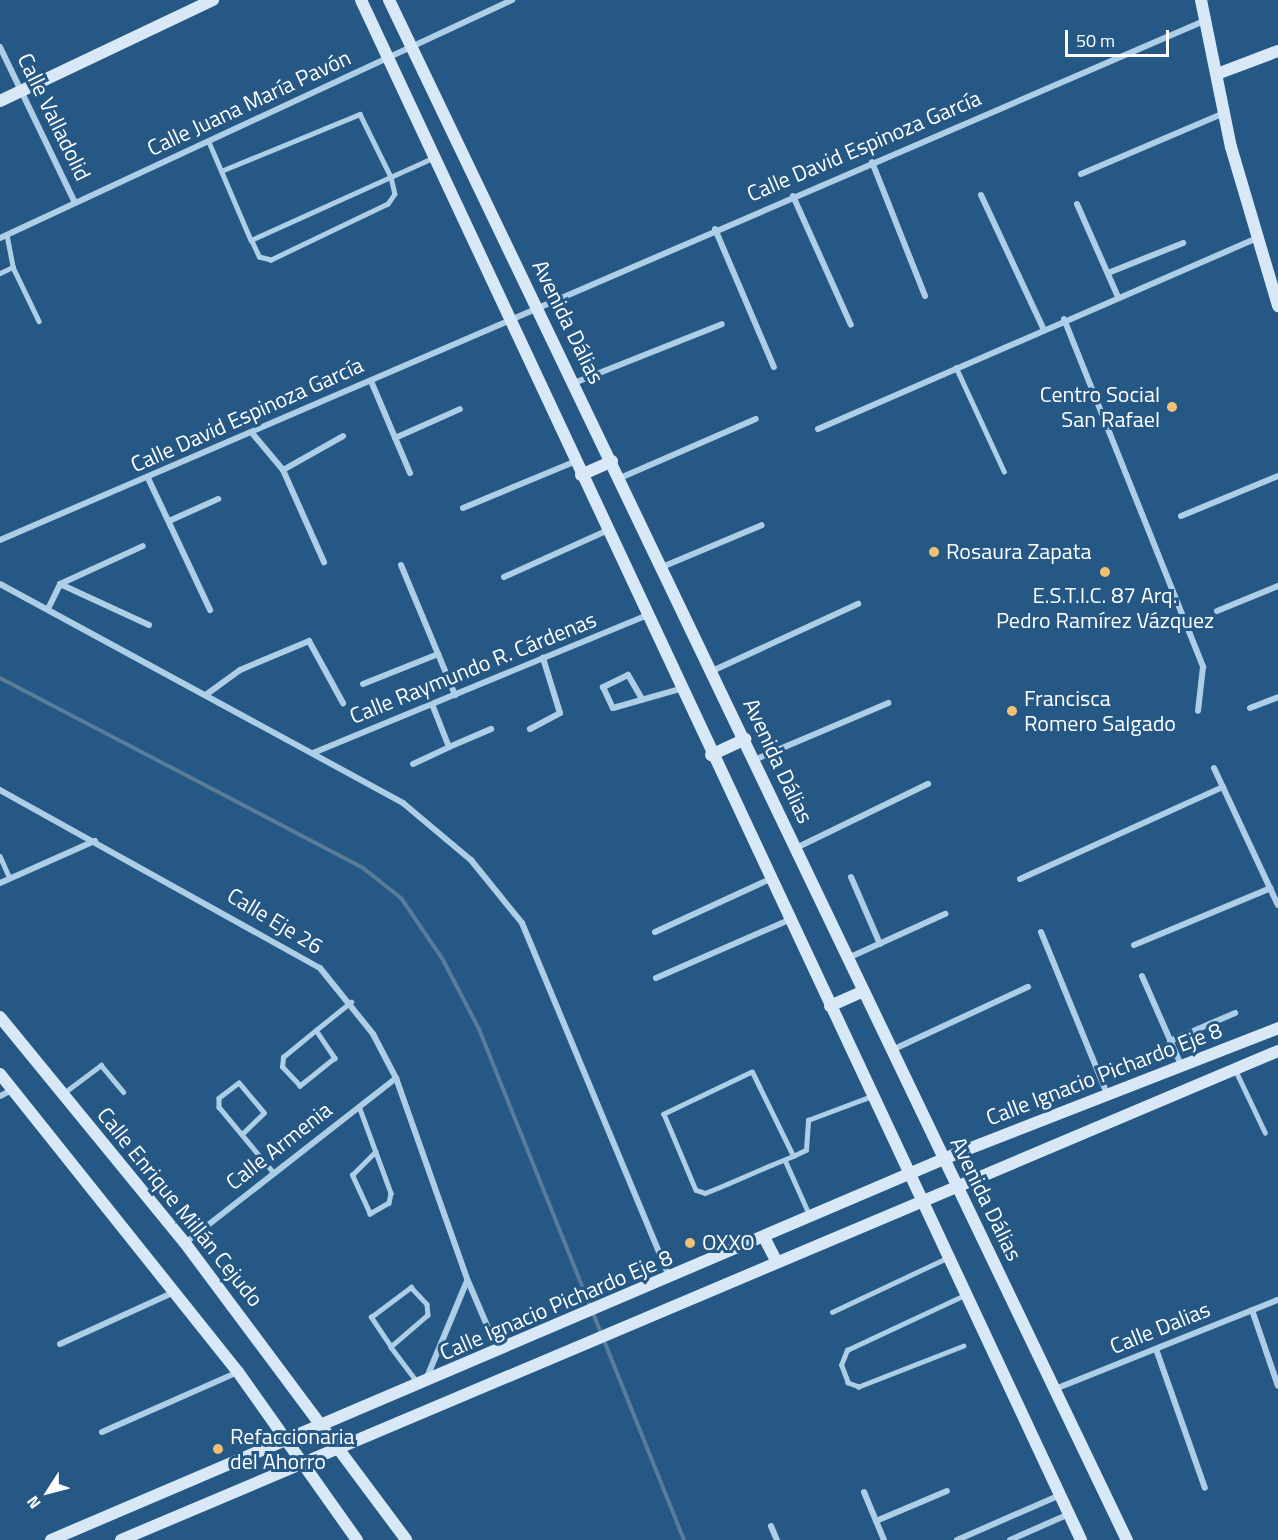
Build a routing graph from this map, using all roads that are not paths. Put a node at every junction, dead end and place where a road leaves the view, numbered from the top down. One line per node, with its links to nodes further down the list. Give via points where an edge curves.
1 (213, 0): 12 (main road)
2 (361, 0): 10 (main road)
3 (389, 0): 8 (main road, Avenida Dálias)
4 (512, 0): 8 (street, Calle Juana María Pavón)
5 (1201, 0): 6 (main road)
6 (1206, 20): 11 (main road); 17 (street, Calle David Espinoza García)
7 (0, 47): 12 (street, Calle Valladolid)
8 (411, 48): 10 (street, Calle Juana María Pavón); 36 (main road, Avenida Dálias)
9 (1278, 51): 11 (main road)
10 (388, 59): 15 (street, Calle Juana María Pavón); 16 (main road)
11 (1217, 74): 14 (main road)
12 (21, 91): 13 (main road); 23 (street, Calle Valladolid)
13 (0, 101)
14 (1224, 113): 19 (street); 28 (main road)
15 (209, 142): 18 (lane); 23 (street, Calle Juana María Pavón)
16 (433, 158): 20 (lane); 38 (main road)
17 (872, 162): 22 (street, Calle David Espinoza García); 34 (street)
18 (221, 171): 20 (lane, via 360,114); 29 (lane)
19 (1081, 174)
20 (391, 177): 29 (lane); 29 (lane, via 395,195 388,204 271,260 259,257)
21 (981, 195): 43 (street)
22 (793, 196): 25 (street, Calle David Espinoza García); 42 (street)
23 (75, 203): 26 (street, Calle Juana María Pavón)
24 (1077, 204): 33 (street)
25 (715, 229): 36 (street, Calle David Espinoza García); 44 (street)
26 (7, 235): 27 (street, Calle Juana María Pavón); 31 (lane)
27 (0, 238)
28 (1258, 238): 35 (street); 37 (main road)
29 (251, 240)
30 (1183, 243): 33 (street)
31 (14, 267): 32 (lane); 40 (lane)
32 (0, 273)
33 (1108, 273): 35 (street)
34 (925, 296)
35 (1118, 297): 39 (street)
36 (537, 305): 38 (street, Calle David Espinoza García); 47 (main road, Avenida Dálias)
37 (1278, 306)
38 (507, 318): 46 (street, Calle David Espinoza García); 54 (main road)
39 (1064, 319): 43 (street); 97 (street, via 1203,667)
40 (39, 321)
41 (722, 324): 47 (street)
42 (851, 326)
43 (1043, 328): 45 (street)
44 (774, 367)
45 (956, 367): 50 (street); 57 (lane)
46 (371, 381): 51 (street, Calle David Espinoza García); 53 (street)
47 (574, 382): 55 (main road, Avenida Dálias)
48 (460, 409): 53 (street)
49 (756, 418): 62 (street)
50 (818, 429)
51 (252, 433): 56 (street); 61 (street, Calle David Espinoza García)
52 (343, 436): 56 (street)
53 (395, 438): 58 (street)
54 (574, 462): 59 (main road); 64 (street)
55 (612, 462): 59 (main road); 62 (main road, Avenida Dálias)
56 (284, 470): 71 (street)
57 (1004, 471)
58 (410, 473)
59 (580, 475): 68 (main road)
60 (1278, 476): 65 (street)
61 (148, 478): 66 (street); 69 (street, Calle David Espinoza García)
62 (620, 478): 73 (main road, Avenida Dálias)
63 (218, 499): 66 (street)
64 (463, 508)
65 (1181, 516)
66 (169, 521): 80 (street)
67 (762, 525): 73 (street)
68 (606, 531): 74 (street); 82 (main road)
69 (0, 540)
70 (143, 546): 76 (street)
71 (324, 562)
72 (401, 565): 84 (street)
73 (662, 567): 86 (main road, Avenida Dálias)
74 (504, 577)
75 (0, 584): 79 (street)
76 (60, 584): 79 (street); 83 (street)
77 (1278, 586): 81 (street)
78 (858, 604): 86 (street)
79 (48, 609): 89 (street)
80 (210, 610)
81 (1217, 611)
82 (646, 616): 85 (street, Calle Raymundo R. Cárdenas); 88 (main road)
83 (149, 625)
84 (438, 654): 87 (street); 90 (street)
85 (543, 658): 90 (street, Calle Raymundo R. Cárdenas); 99 (street, via 560,713)
86 (712, 671): 100 (main road, Avenida Dálias)
87 (363, 684)
88 (680, 689): 92 (street); 103 (main road)
89 (207, 694): 93 (street, via 240,670 309,641); 102 (street)
90 (455, 694): 95 (street, Calle Raymundo R. Cárdenas)
91 (1278, 697): 96 (street)
92 (642, 699): 92 (street, via 613,708 603,687 628,675)
93 (343, 703)
94 (888, 703): 104 (street)
95 (432, 704): 101 (street); 102 (street, Calle Raymundo R. Cárdenas)
96 (1250, 708)
97 (1198, 711)
98 (491, 729): 101 (street)
99 (530, 729)
100 (745, 740): 103 (main road); 104 (main road, Avenida Dálias)
101 (449, 747): 105 (street)
102 (313, 753): 166 (street, via 439,830 498,890 522,923)
103 (711, 755): 115 (main road)
104 (754, 760): 111 (main road, Avenida Dálias)
105 (414, 764)
106 (1214, 768): 108 (street)
107 (928, 784): 111 (street)
108 (1223, 787): 116 (street); 118 (street)
109 (0, 790): 110 (street, Calle Eje 26)
110 (95, 841): 114 (street); 131 (street, Calle Eje 26, via 303,955)
111 (796, 848): 126 (main road, Avenida Dálias)
112 (0, 856): 114 (lane)
113 (851, 877): 124 (street)
114 (10, 878): 117 (street)
115 (770, 879): 121 (main road); 122 (street)
116 (1020, 879)
117 (0, 883)
118 (1271, 888): 119 (street); 125 (street)
119 (1278, 905)
120 (945, 914): 124 (street)
121 (789, 920): 128 (street); 132 (main road)
122 (655, 932)
123 (1041, 932): 149 (street)
124 (880, 944): 126 (street)
125 (1134, 945)
126 (848, 958): 130 (main road, Avenida Dálias)
127 (1142, 976): 137 (street)
128 (656, 978)
129 (1028, 987): 138 (street)
130 (863, 991): 132 (main road); 138 (main road, Avenida Dálias)
131 (351, 1002): 136 (lane); 143 (street, Calle Eje 26)
132 (830, 1006): 148 (main road)
133 (1234, 1013): 137 (street)
134 (0, 1017): 146 (main road, Calle Enrique Millán Cejudo)
135 (1278, 1028): 140 (main road, Calle Ignacio Pichardo Eje 8)
136 (316, 1030): 136 (lane, via 335,1058 300,1086 280,1062)
137 (1170, 1041): 140 (street)
138 (891, 1050): 156 (main road, Avenida Dálias)
139 (1278, 1051): 141 (main road, Calle Ignacio Pichardo Eje 8)
140 (1182, 1068): 149 (main road, Calle Ignacio Pichardo Eje 8)
141 (1235, 1069): 151 (lane); 159 (main road, Calle Ignacio Pichardo Eje 8)
142 (0, 1074): 144 (main road)
143 (396, 1078): 150 (street, Calle Armenia); 167 (street, Calle Eje 26)
144 (13, 1090): 147 (street); 168 (main road)
145 (124, 1092): 146 (lane, via 101,1065)
146 (63, 1094): 163 (main road, Calle Enrique Millán Cejudo)
147 (0, 1096)
148 (872, 1096): 154 (lane, via 808,1120 810,1146); 158 (main road)
149 (1108, 1098): 156 (main road, Calle Ignacio Pichardo Eje 8)
150 (359, 1106): 153 (lane); 157 (street, Calle Armenia)
151 (1265, 1132)
152 (242, 1134): 152 (lane, via 218,1102 239,1083 264,1113); 157 (lane)
153 (375, 1152): 153 (lane, via 391,1198 370,1214 352,1175)
154 (793, 1156): 155 (lane); 155 (lane, via 752,1072 664,1114 699,1193)
155 (785, 1160): 161 (lane)
156 (943, 1160): 158 (main road, Calle Ignacio Pichardo Eje 8); 159 (main road, Avenida Dálias)
157 (274, 1173): 163 (street, Calle Armenia)
158 (910, 1174): 160 (main road); 161 (main road, Calle Ignacio Pichardo Eje 8)
159 (957, 1187): 160 (main road, Calle Ignacio Pichardo Eje 8); 181 (main road, Avenida Dálias)
160 (919, 1200): 164 (main road); 165 (main road, Calle Ignacio Pichardo Eje 8)
161 (811, 1219): 162 (main road, Calle Ignacio Pichardo Eje 8)
162 (765, 1239): 165 (main road); 166 (main road, Calle Ignacio Pichardo Eje 8)
163 (185, 1243): 182 (main road, Calle Enrique Millán Cejudo)
164 (947, 1258): 169 (main road); 172 (lane)
165 (776, 1261): 185 (main road, Calle Ignacio Pichardo Eje 8)
166 (670, 1278): 174 (main road, Calle Ignacio Pichardo Eje 8)
167 (468, 1281): 174 (street, Calle Eje 26, via 489,1330); 179 (street, via 450,1333)
168 (175, 1292): 173 (street); 178 (main road)
169 (965, 1295): 175 (lane, via 847,1350 841,1365 848,1383 859,1387); 190 (main road)
170 (1278, 1300): 171 (street, Calle Dalias)
171 (1252, 1310): 177 (street, Calle Dalias); 180 (street)
172 (832, 1312)
173 (60, 1344)
174 (513, 1345): 179 (main road, Calle Ignacio Pichardo Eje 8)
175 (964, 1346)
176 (391, 1347): 176 (lane, via 428,1315 428,1304 411,1287 370,1320); 179 (lane)
177 (1156, 1349): 181 (street, Calle Dalias); 187 (street)
178 (238, 1372): 183 (street); 184 (main road)
179 (422, 1385): 182 (main road, Calle Ignacio Pichardo Eje 8)
180 (1278, 1386)
181 (1055, 1389): 203 (main road, Avenida Dálias)
182 (325, 1425): 184 (main road, Calle Ignacio Pichardo Eje 8); 185 (main road, Calle Enrique Millán Cejudo)
183 (102, 1432)
184 (288, 1441): 186 (main road); 194 (main road, Calle Ignacio Pichardo Eje 8)
185 (341, 1448): 186 (main road, Calle Ignacio Pichardo Eje 8); 197 (main road, Calle Enrique Millán Cejudo)
186 (304, 1463): 195 (main road, Calle Ignacio Pichardo Eje 8); 196 (main road)
187 (1204, 1488)
188 (947, 1491): 192 (street)
189 (864, 1492): 192 (street)
190 (1060, 1495): 191 (main road); 200 (street)
191 (1069, 1514): 201 (street); 202 (main road)
192 (876, 1521): 199 (street)
193 (771, 1526): 198 (street)
194 (51, 1540)
195 (121, 1540)
196 (357, 1540)
197 (406, 1540)
198 (777, 1540)
199 (884, 1540)
200 (957, 1540)
201 (1010, 1540)
202 (1081, 1540)
203 (1127, 1540)

